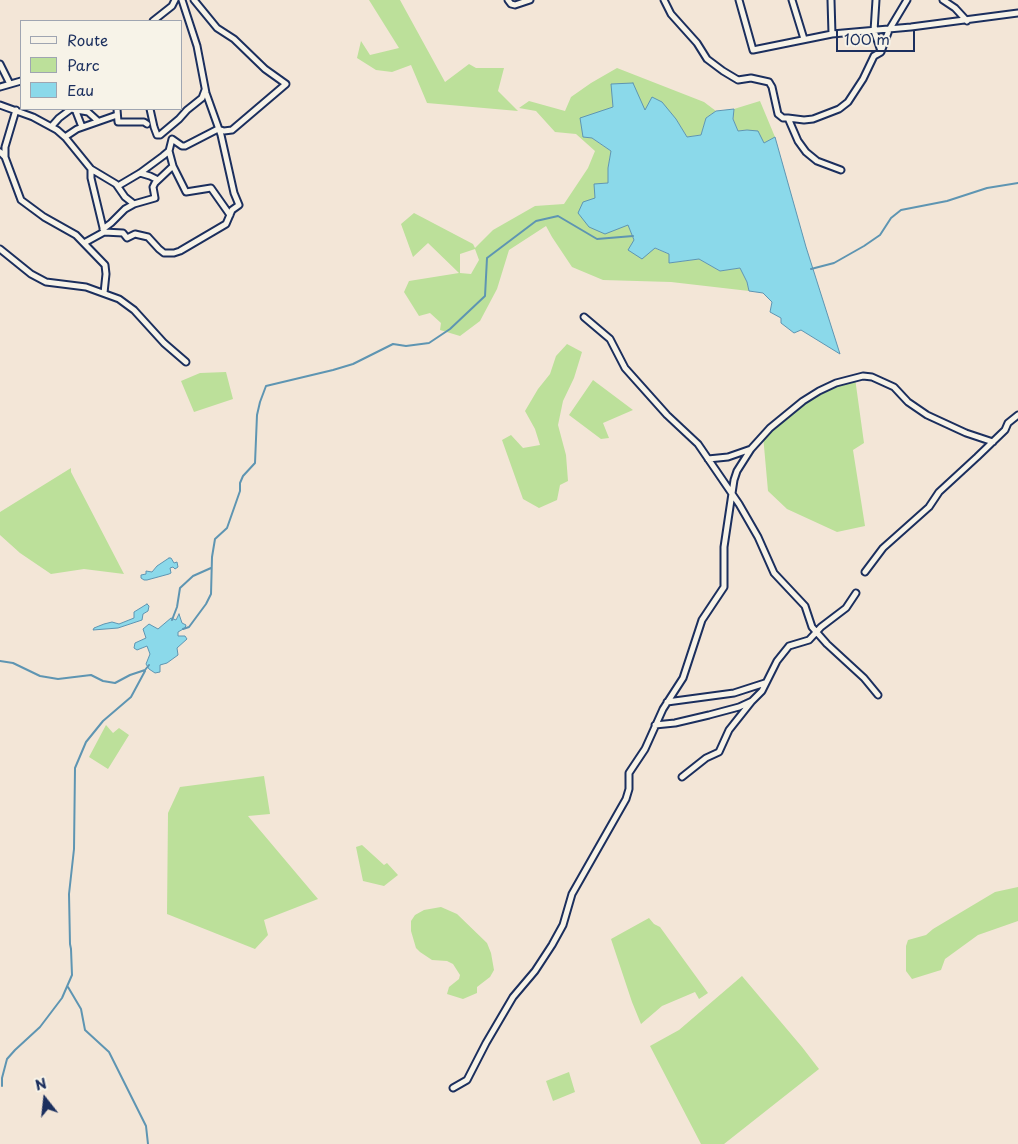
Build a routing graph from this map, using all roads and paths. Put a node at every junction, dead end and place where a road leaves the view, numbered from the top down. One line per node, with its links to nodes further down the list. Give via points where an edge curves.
1 (175, 0): 14 (street)
2 (182, 0): 25 (street, via 197,46)
3 (194, 0): 39 (street, via 217,28 286,84 232,130)
4 (508, 0): 5 (street, via 515,5)
5 (530, 0)
6 (664, 0): 34 (street, via 671,14 707,58 723,71 738,80 751,78 769,82 778,114)
7 (739, 0): 19 (street, via 753,50)
8 (792, 0): 19 (street)
9 (831, 0): 18 (street)
10 (876, 0): 17 (street)
11 (907, 0): 16 (street)
12 (943, 0): 15 (street, via 956,8)
13 (1018, 13): 15 (street)
14 (154, 20)
15 (967, 21): 16 (street)
16 (889, 30): 17 (street); 20 (street)
17 (874, 31): 18 (street); 20 (street)
18 (832, 34): 19 (street)
19 (804, 39)
20 (881, 52): 34 (street, via 874,56 848,102 839,109 813,119)
21 (0, 64): 23 (street)
22 (20, 81): 23 (street)
23 (10, 84): 24 (street)
24 (0, 87)
25 (205, 90): 32 (street, via 202,98 160,135 154,127); 39 (street)
26 (0, 105): 27 (street)
27 (16, 110): 37 (street); 43 (street)
28 (69, 110): 37 (street)
29 (75, 110): 38 (street)
30 (79, 110): 35 (street, via 88,112)
31 (117, 110): 33 (street)
32 (150, 110)
33 (117, 115): 35 (street); 36 (street, via 118,122)
34 (788, 118): 46 (street, via 806,152 817,161)
35 (98, 121): 38 (street)
36 (146, 124)
37 (51, 127): 40 (street)
38 (82, 128): 40 (street)
39 (218, 129): 41 (street, via 186,146 172,139); 51 (street, via 239,205)
40 (65, 137): 45 (street)
41 (168, 151): 44 (street); 47 (street)
42 (0, 152): 43 (street)
43 (5, 157): 53 (street, via 21,200)
44 (172, 166): 48 (street); 51 (street, via 186,192 212,188)
45 (91, 169): 49 (street); 52 (street)
46 (841, 170)
47 (140, 172): 48 (street); 49 (street)
48 (158, 180): 50 (street, via 153,187 155,198)
49 (118, 186): 50 (street)
50 (134, 204): 52 (street)
51 (230, 215): 52 (street, via 226,224 174,253 164,253 148,236 135,234 127,238 123,233)
52 (104, 231): 53 (street)
53 (84, 243): 55 (street, via 105,265)
54 (0, 249): 55 (street, via 46,282 86,287)
55 (104, 293): 57 (street, via 134,310)
56 (584, 317): 61 (street, via 610,339 625,368 698,444)
57 (186, 362)
58 (1018, 416): 59 (street)
59 (992, 442): 60 (street, via 927,415 894,387 863,376 836,383 803,401); 63 (street, via 939,492 929,507 883,548)
60 (751, 448): 61 (street, via 728,457); 62 (street, via 737,471)
61 (708, 459): 62 (street)
62 (732, 492): 65 (street, via 772,571 805,606); 69 (street, via 724,547 724,587 702,620 683,678)
63 (865, 572)
64 (856, 593): 65 (street, via 846,608)
65 (816, 632): 66 (street, via 807,642 789,646); 67 (street)
66 (765, 683): 68 (street); 69 (street, via 734,693)
67 (878, 695)
68 (752, 701): 70 (street, via 709,715); 71 (street, via 729,730 719,752)
69 (667, 702): 70 (street)
70 (655, 725): 72 (street, via 645,749 629,773 626,799 572,894 558,934 535,971 513,997 467,1080)
71 (682, 777)
72 (453, 1088)

